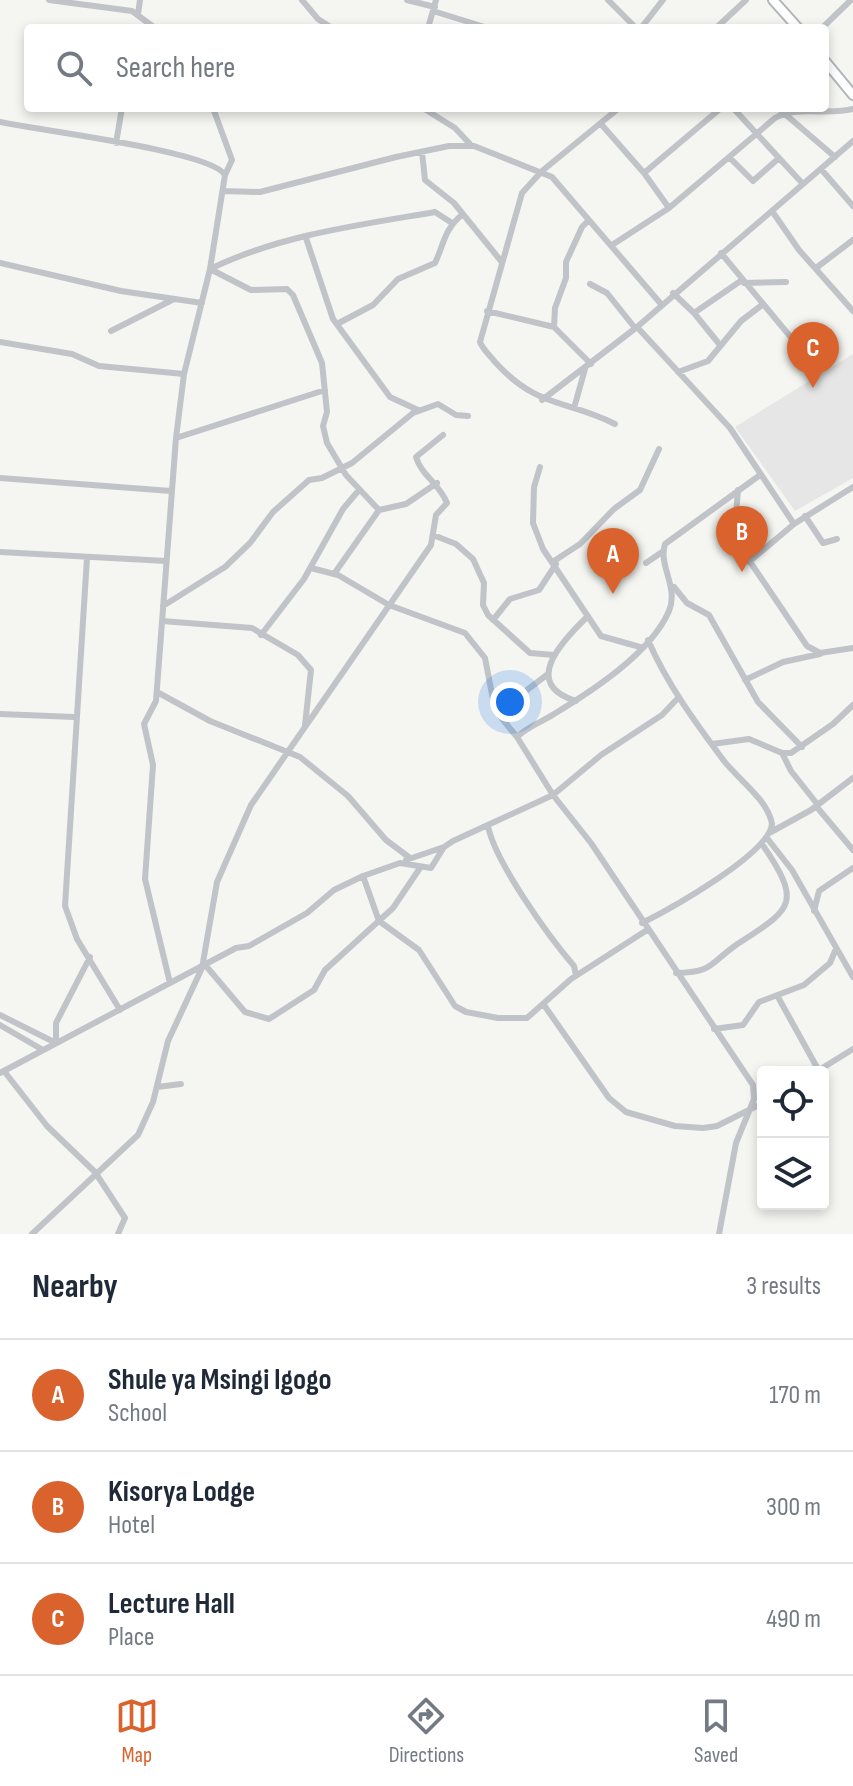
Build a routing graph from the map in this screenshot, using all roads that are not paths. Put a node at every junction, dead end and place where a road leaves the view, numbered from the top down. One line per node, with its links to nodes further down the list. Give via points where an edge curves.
1 (49, 0): 11 (street)
2 (140, 0): 11 (street)
3 (302, 0): 14 (street)
4 (407, 0): 10 (street)
5 (608, 0): 16 (street)
6 (663, 0): 17 (street)
7 (746, 0): 18 (street)
8 (773, 0): 19 (main road)
9 (851, 0): 20 (street)
10 (435, 6): 15 (street)
11 (141, 16): 12 (street); 13 (street)
12 (140, 24)
13 (150, 24)
14 (327, 24)
15 (478, 24)
16 (634, 24)
17 (642, 24)
18 (720, 24)
19 (794, 24)
20 (826, 24)
21 (829, 66): 22 (main road)
22 (853, 95)
23 (853, 109): 32 (street)
24 (121, 112): 37 (street)
25 (214, 112): 46 (street, via 232,160)
26 (428, 112): 38 (street)
27 (614, 112): 34 (street)
28 (716, 112): 45 (street)
29 (737, 112): 35 (street)
30 (779, 112): 35 (street)
31 (781, 112): 41 (street)
32 (805, 112)
33 (0, 122): 37 (street)
34 (601, 124): 44 (street); 45 (street)
35 (756, 133): 40 (street); 42 (street)
36 (853, 141): 41 (street)
37 (116, 143): 46 (street, via 196,159)
38 (474, 146): 39 (street); 44 (street)
39 (422, 152): 48 (street, via 273,189); 52 (street, via 425,180)
40 (729, 157): 42 (street, via 753,181); 50 (street)
41 (835, 157): 43 (street)
42 (779, 158): 47 (street)
43 (821, 169): 47 (street); 49 (street)
44 (542, 171): 53 (street); 59 (street, via 518,200)
45 (644, 173): 50 (street)
46 (225, 175): 48 (street)
47 (803, 184): 51 (street)
48 (224, 191): 62 (street)
49 (853, 206)
50 (669, 208): 57 (street)
51 (772, 211): 58 (street); 61 (street)
52 (463, 214): 54 (street); 59 (street)
53 (589, 220): 57 (street); 75 (street, via 566,262)
54 (452, 223): 55 (street, via 435,212); 74 (street, via 435,263 398,279 373,305)
55 (306, 238): 62 (street, via 254,248); 74 (street)
56 (853, 240): 61 (street)
57 (612, 245): 69 (street)
58 (721, 253): 63 (street); 66 (street)
59 (501, 261): 71 (street)
60 (0, 263): 67 (street)
61 (816, 268): 72 (street)
62 (210, 269): 68 (street); 84 (street, via 251,290 290,291 313,336)
63 (743, 281): 64 (street); 70 (street); 73 (street)
64 (786, 282)
65 (590, 284): 76 (street, via 607,293)
66 (673, 293): 69 (street); 73 (street)
67 (174, 299): 68 (street); 77 (street)
68 (202, 303): 83 (street)
69 (661, 304): 76 (street)
70 (762, 305): 79 (street); 81 (street)
71 (487, 311): 75 (street); 85 (street, via 481,347)
72 (853, 311)
73 (694, 313): 79 (street)
74 (337, 324): 87 (street, via 390,397)
75 (554, 327): 80 (street)
76 (636, 327): 80 (street); 82 (street)
77 (111, 331)
78 (0, 342): 83 (street, via 72,354 99,366)
79 (720, 345): 82 (street, via 708,361)
80 (588, 366): 85 (street); 86 (street)
81 (818, 370)
82 (678, 372): 95 (street, via 730,428)
83 (184, 374): 91 (street)
84 (325, 390): 91 (street); 93 (street, via 323,432)
85 (542, 400): 86 (street)
86 (574, 408): 89 (street)
87 (418, 410): 88 (street, via 440,404); 93 (street)
88 (468, 416)
89 (615, 424)
90 (443, 435): 97 (street, via 416,457)
91 (176, 438): 101 (street)
92 (659, 449): 112 (street, via 640,490)
93 (343, 467): 99 (street); 118 (street, via 309,480 225,567)
94 (540, 467): 112 (street, via 531,518)
95 (760, 475): 100 (street); 104 (street)
96 (0, 478): 101 (street)
97 (437, 483): 102 (street, via 406,504); 105 (street, via 447,503 437,512)
98 (853, 487): 103 (street)
99 (359, 490): 102 (street); 114 (street)
100 (738, 490): 108 (street, via 673,536); 111 (street, via 733,533)
101 (171, 491): 110 (street)
102 (379, 510): 115 (street)
103 (805, 516): 104 (street); 106 (street, via 824,544)
104 (794, 524): 111 (street)
105 (433, 535): 117 (street); 122 (street, via 456,544 473,559 484,583 483,605)
106 (837, 539)
107 (0, 552): 109 (street)
108 (662, 552): 113 (street); 116 (street)
109 (87, 558): 110 (street); 140 (street)
110 (166, 561): 118 (street)
111 (749, 562): 128 (street, via 807,646)
112 (555, 563): 121 (street); 122 (street, via 539,590 510,599)
113 (646, 563)
114 (311, 568): 115 (street); 124 (street)
115 (334, 574): 117 (street)
116 (672, 585): 119 (street); 120 (street)
117 (389, 605): 138 (street, via 465,633 485,658); 141 (street)
118 (163, 606): 123 (street)
119 (693, 606): 120 (street); 133 (street, via 709,615)
120 (669, 612): 125 (street)
121 (588, 616): 126 (street, via 601,636); 129 (street)
122 (493, 620): 130 (street, via 530,653)
123 (162, 621): 124 (street, via 243,626); 134 (street)
124 (261, 635): 141 (street, via 298,655 311,670)
125 (648, 640): 126 (street); 135 (street)
126 (640, 647): 136 (street)
127 (853, 648): 128 (street)
128 (824, 653): 133 (street, via 789,660)
129 (554, 655): 130 (street); 131 (street)
130 (543, 656): 131 (street)
131 (550, 665): 132 (street)
132 (548, 674): 136 (street, via 556,693); 138 (street)
133 (745, 680): 144 (street, via 765,711)
134 (157, 692): 145 (street, via 210,721); 170 (street, via 144,724 153,765 145,879)
135 (678, 698): 143 (street); 148 (street)
136 (576, 701): 142 (street)
137 (853, 705): 144 (street)
138 (497, 713): 142 (street)
139 (0, 714): 140 (street)
140 (74, 717): 164 (street, via 65,906)
141 (305, 729): 145 (street)
142 (517, 737): 148 (street)
143 (712, 744): 146 (street, via 749,739); 151 (street, via 768,811)
144 (802, 747): 146 (street)
145 (289, 751): 154 (street, via 348,796 386,840); 166 (street, via 231,844 212,903)
146 (782, 753): 149 (street)
147 (853, 778): 149 (street)
148 (553, 795): 150 (street); 161 (street)
149 (817, 805): 151 (street); 153 (street)
150 (488, 826): 152 (street); 168 (street, via 499,857)
151 (767, 838): 159 (street, via 792,870); 161 (street, via 695,893); 167 (street, via 784,880 784,911 710,969)
152 (444, 847): 154 (street); 156 (street, via 433,866)
153 (853, 850)
154 (410, 858): 155 (street)
155 (400, 863): 156 (street); 158 (street)
156 (420, 868): 160 (street)
157 (853, 868): 159 (street, via 819,891)
158 (363, 876): 160 (street); 166 (street, via 334,890 307,913)
159 (814, 915): 163 (street)
160 (380, 921): 166 (street, via 325,970 314,990 269,1019 245,1012); 172 (street, via 419,950 452,1003 466,1012 527,1018)
161 (642, 923): 162 (street)
162 (647, 930): 167 (street); 168 (street)
163 (835, 951): 169 (street); 171 (street, via 830,963 809,981)
164 (90, 957): 173 (street); 177 (street, via 55,1026)
165 (853, 961): 169 (street)
166 (204, 967): 170 (street); 184 (street, via 168,1041)
167 (676, 973): 176 (street)
168 (576, 975): 172 (street)
169 (852, 975)
170 (170, 983): 173 (street)
171 (778, 997): 176 (street, via 757,1004 743,1025); 180 (street)
172 (544, 1005): 186 (street, via 602,1089 626,1112 703,1128)
173 (120, 1010): 177 (street)
174 (0, 1015): 177 (street)
175 (0, 1025): 179 (street)
176 (714, 1029): 186 (street, via 750,1078)
177 (56, 1043): 179 (street)
178 (853, 1049): 181 (street)
179 (43, 1050): 182 (street)
180 (815, 1066)
181 (826, 1066)
182 (2, 1072): 187 (street)
183 (181, 1084): 184 (street)
184 (157, 1087): 187 (street, via 138,1135)
185 (757, 1105): 186 (street)
186 (753, 1106): 190 (street, via 736,1143)
187 (95, 1172): 188 (street); 189 (street, via 124,1214)
188 (32, 1234)
189 (118, 1234)
190 (719, 1234)

